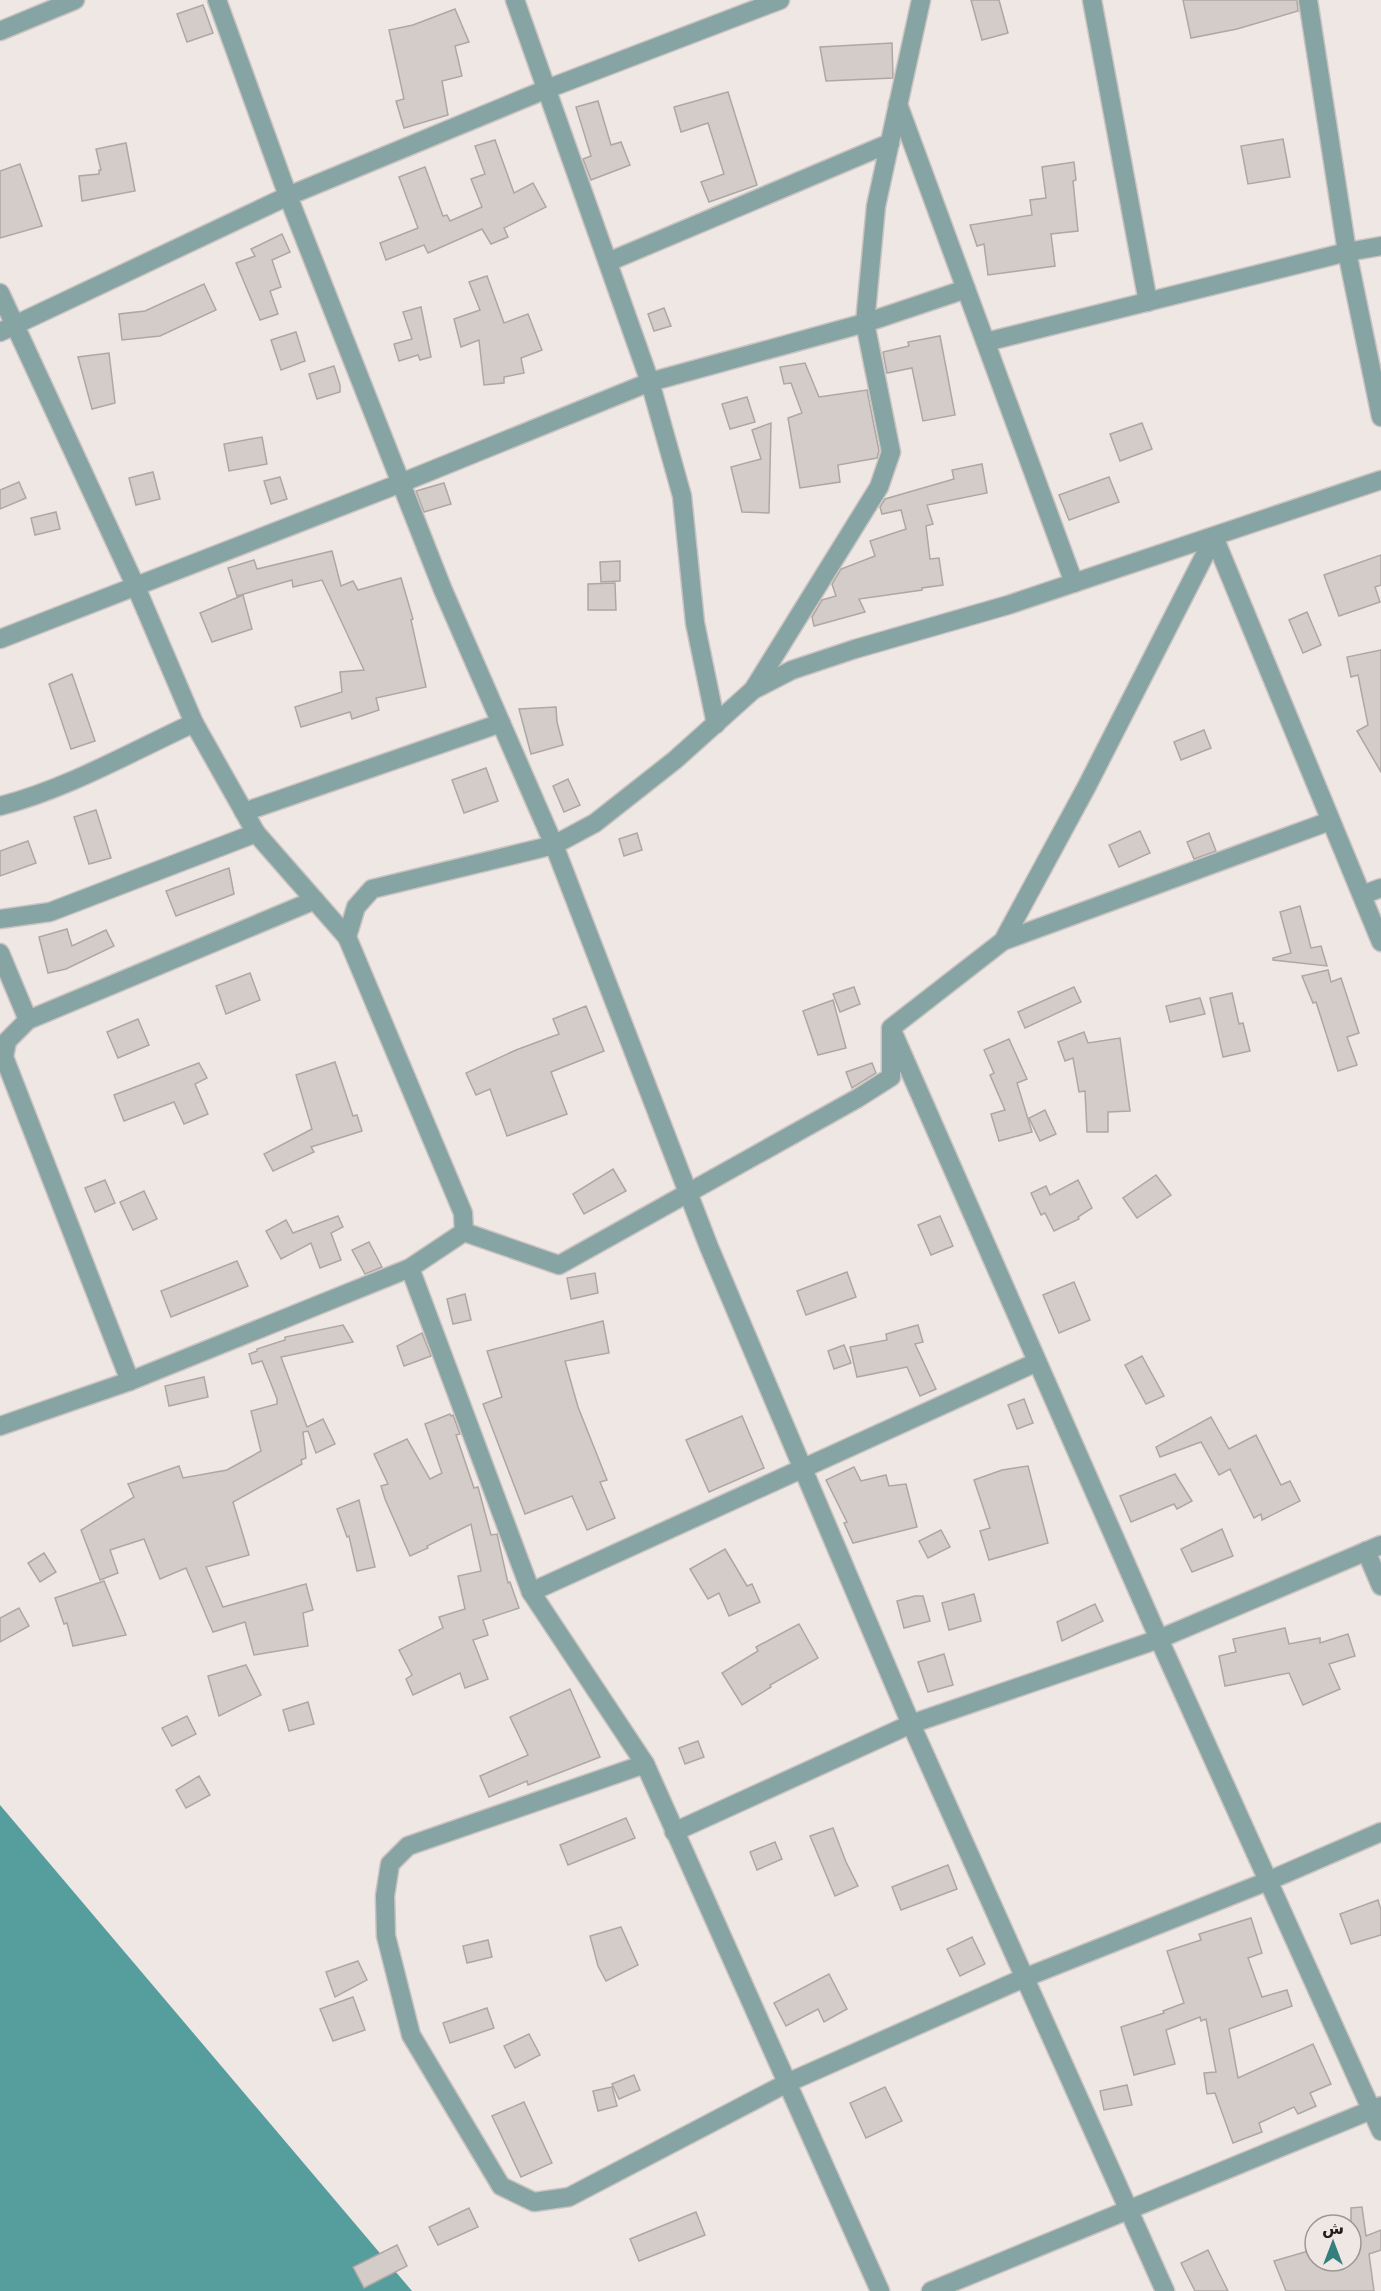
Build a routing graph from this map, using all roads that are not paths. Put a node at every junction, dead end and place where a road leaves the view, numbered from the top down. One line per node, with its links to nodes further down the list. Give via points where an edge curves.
1 (75, 0): 8 (street)
2 (217, 0): 12 (street)
3 (515, 0): 9 (street)
4 (780, 0): 9 (street)
5 (921, 0): 10 (street)
6 (1092, 0): 18 (street)
7 (1308, 0): 14 (street)
8 (0, 31)
9 (547, 89): 12 (street); 15 (street)
10 (898, 104): 11 (street); 16 (street)
11 (890, 143): 15 (street); 19 (street, via 876,206)
12 (288, 196): 20 (street); 25 (street)
13 (1381, 246): 14 (street)
14 (1347, 252): 18 (street); 23 (street)
15 (608, 262): 22 (street)
16 (966, 289): 19 (street); 21 (street)
17 (0, 293): 20 (street)
18 (1148, 302): 21 (street)
19 (865, 323): 22 (street); 30 (street, via 891,452 879,488)
20 (7, 328): 28 (street)
21 (986, 342): 27 (street)
22 (650, 382): 25 (street); 33 (street, via 682,496 695,623)
23 (1381, 417)
24 (1381, 480): 26 (street)
25 (401, 483): 28 (street); 32 (street)
26 (1214, 537): 27 (street); 36 (street); 44 (street)
27 (1074, 583): 30 (street, via 855,649 792,670)
28 (136, 587): 29 (street); 31 (street)
29 (0, 639)
30 (753, 690): 33 (street)
31 (194, 723): 34 (street, via 26,800); 35 (street)
32 (501, 723): 35 (street); 38 (street)
33 (716, 724): 38 (street, via 596,823)
34 (0, 806)
35 (244, 812): 37 (street)
36 (1330, 821): 40 (street); 44 (street)
37 (256, 833): 41 (street); 42 (street, via 50,912)
38 (554, 845): 43 (street, via 372,889 356,907); 49 (street)
39 (1381, 888): 40 (street)
40 (1362, 895): 45 (street)
41 (315, 900): 43 (street); 47 (street)
42 (0, 919)
43 (347, 936): 50 (street, via 463,1213)
44 (1003, 941): 48 (street)
45 (1381, 942)
46 (0, 952): 47 (street)
47 (28, 1020): 53 (street, via 7,1041 4,1058)
48 (891, 1028): 49 (street, via 891,1077); 52 (street)
49 (689, 1193): 50 (street, via 559,1265); 55 (street)
50 (464, 1232): 51 (street)
51 (410, 1268): 53 (street); 58 (street)
52 (1037, 1362): 55 (street); 59 (street)
53 (130, 1381): 54 (street)
54 (0, 1426)
55 (803, 1468): 58 (street); 60 (street)
56 (1374, 1548): 57 (street); 59 (street)
57 (1381, 1586)
58 (531, 1592): 61 (street)
59 (1159, 1639): 60 (street); 64 (street)
60 (911, 1724): 62 (street); 65 (street)
61 (645, 1764): 62 (street); 66 (street, via 408,1846 390,1864 385,1896 386,1936 411,2035 501,2186 534,2202 569,2197)
62 (674, 1832): 66 (street)
63 (1381, 1832): 64 (street)
64 (1268, 1881): 65 (street); 67 (street)
65 (1024, 1978): 66 (street); 69 (street)
66 (787, 2083): 70 (street)
67 (1376, 2108): 68 (street); 69 (street)
68 (1381, 2131)
69 (1128, 2209): 71 (street); 72 (street)
70 (880, 2291)
71 (932, 2291)
72 (1165, 2291)

